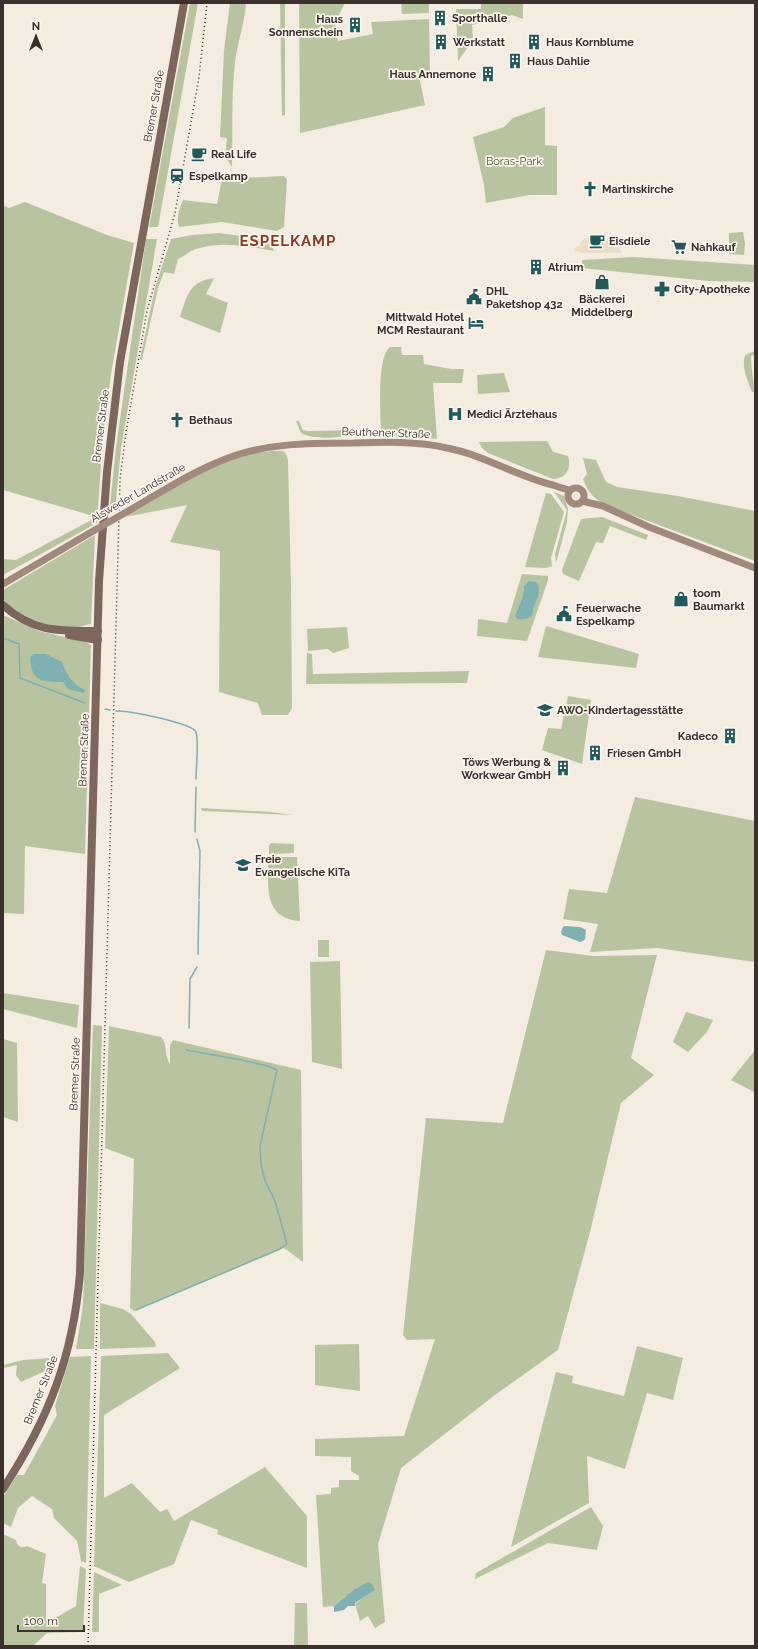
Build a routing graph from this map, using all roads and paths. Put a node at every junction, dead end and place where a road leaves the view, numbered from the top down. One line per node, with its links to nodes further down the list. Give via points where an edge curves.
1 (184, 3): 9 (main road, Bremer Straße, via 126,324 109,443 102,522)
2 (293, 444): 3 (main road, Beuthener Straße, via 379,442 447,448); 6 (main road, Alsweder Landstraße, bridge, via 251,451 224,460 167,488)
3 (569, 493): 4 (main road, via 573,488 578,488 582,491); 4 (main road, via 569,500 574,504)
4 (583, 498): 5 (main road)
5 (755, 568)
6 (3, 584)
7 (3, 605): 9 (main road, via 26,621 49,629)
8 (3, 611): 10 (main road, via 25,623 48,631)
9 (98, 631): 10 (main road, Bremer Straße)
10 (98, 640): 11 (main road, Bremer Straße, via 78,1299 69,1349 49,1407 31,1444)
11 (3, 1489)

